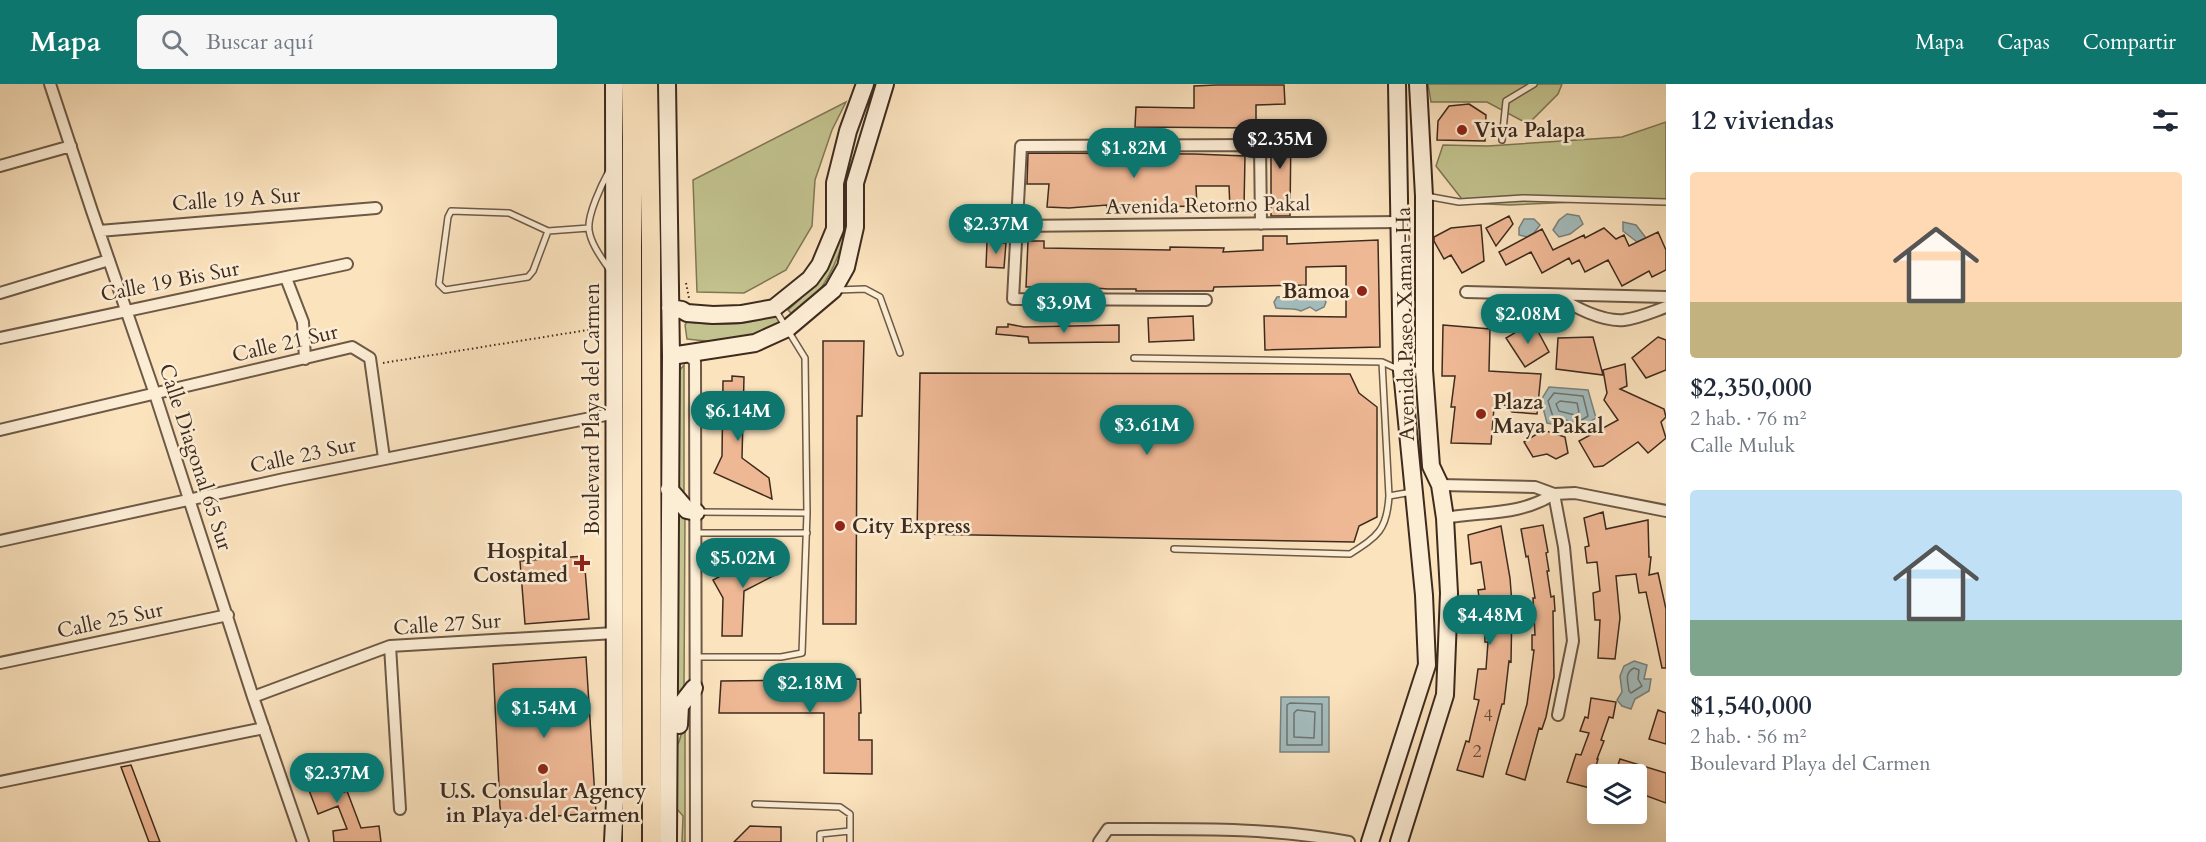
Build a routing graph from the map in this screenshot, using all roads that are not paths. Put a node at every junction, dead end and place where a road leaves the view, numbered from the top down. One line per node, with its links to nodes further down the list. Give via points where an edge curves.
1 (50, 84): 13 (street, Calle Diagonal 65 Sur)
2 (614, 84): 15 (main road, Boulevard Playa del Carmen)
3 (631, 84): 86 (highway)
4 (648, 84): 87 (highway)
5 (667, 84): 37 (main road)
6 (865, 84): 11 (main road)
7 (885, 84): 14 (main road)
8 (1397, 84): 20 (main road, Avenida Paseo Xaman-Ha)
9 (1418, 84): 17 (main road, Avenida Paseo Xaman-Ha)
10 (1534, 84): 12 (lane, via 1506,101)
11 (848, 131): 14 (main road, via 859,133); 38 (main road, via 835,183 835,229 820,265 810,279)
12 (1502, 140)
13 (70, 146): 16 (street); 24 (street, Calle Diagonal 65 Sur)
14 (866, 146): 30 (main road, via 855,183 855,227 846,267)
15 (614, 160): 23 (lane, via 597,194); 29 (main road, Boulevard Playa del Carmen)
16 (0, 166)
17 (1425, 196): 18 (lane, via 1459,202 1523,198); 47 (main road, Avenida Paseo Xaman-Ha)
18 (1666, 202)
19 (376, 208): 24 (street, Calle 19 A Sur)
20 (1400, 222): 21 (street, Avenida Retorno Pakal); 48 (main road, Avenida Paseo Xaman-Ha)
21 (1261, 224): 22 (street, Avenida Retorno Pakal); 22 (street, via 1260,145 1021,146)
22 (1017, 226): 35 (street, via 1013,299)
23 (589, 228): 25 (lane); 29 (lane)
24 (99, 231): 26 (street, Calle Diagonal 65 Sur)
25 (548, 231): 25 (lane, via 528,277 445,290 439,284 451,211 509,213)
26 (109, 260): 31 (street); 39 (street, Calle Diagonal 65 Sur)
27 (347, 264): 28 (street, Calle 19 Bis Sur)
28 (286, 278): 39 (street, Calle 19 Bis Sur); 45 (street, via 303,322)
29 (614, 278): 50 (main road, Boulevard Playa del Carmen)
30 (833, 290): 40 (main road); 42 (lane, via 865,290 880,297)
31 (0, 292)
32 (1466, 292): 33 (street)
33 (1553, 294): 34 (street); 36 (street, via 1605,318 1622,320)
34 (1666, 297)
35 (1206, 300)
36 (1666, 307)
37 (670, 308): 38 (main road, via 712,315); 43 (main road)
38 (774, 308): 40 (lane)
39 (126, 309): 41 (street, Calle 19 Bis Sur); 49 (street, Calle Diagonal 65 Sur)
40 (788, 327): 43 (main road, via 755,343); 61 (lane, via 805,358)
41 (0, 338)
42 (900, 353)
43 (679, 356): 54 (main road); 60 (street, via 695,361)
44 (1134, 358): 46 (lane)
45 (305, 359): 49 (street, Calle 21 Sur); 52 (street, Calle 21 Sur, via 352,347 370,358)
46 (1382, 362): 48 (lane); 57 (lane)
47 (1424, 370): 48 (lane); 53 (main road, Avenida Paseo Xaman-Ha, via 1431,466)
48 (1402, 371): 55 (main road, Avenida Paseo Xaman-Ha)
49 (155, 394): 51 (street, Calle 21 Sur); 58 (street, Calle Diagonal 65 Sur)
50 (616, 413): 52 (street, Calle 23 Sur); 70 (main road, Boulevard Playa del Carmen)
51 (0, 430)
52 (384, 458): 58 (street, Calle 23 Sur)
53 (1440, 485): 56 (street, via 1535,488); 62 (main road, Avenida Paseo Xaman-Ha)
54 (669, 489): 60 (main road, via 687,510); 78 (main road)
55 (1414, 492): 57 (lane); 68 (main road, Avenida Paseo Xaman-Ha)
56 (1554, 494): 59 (street, via 1575,493); 62 (street, via 1516,511); 76 (street, via 1564,547 1573,641)
57 (1389, 496): 66 (lane, via 1388,517 1374,539 1350,554)
58 (189, 499): 65 (street, Calle 23 Sur); 69 (street, Calle Diagonal 65 Sur)
59 (1666, 511)
60 (696, 512): 61 (lane); 63 (street)
61 (807, 513): 64 (lane)
62 (1445, 518): 67 (main road, Avenida Paseo Xaman-Ha)
63 (695, 533): 64 (lane); 72 (street)
64 (807, 533): 72 (lane, via 802,653 781,657)
65 (0, 541)
66 (1174, 549)
67 (1449, 593): 68 (main road); 96 (main road, Avenida Paseo Xaman-Ha, via 1445,695)
68 (1424, 595): 95 (main road, Avenida Paseo Xaman-Ha, via 1426,665)
69 (228, 615): 73 (street, Calle 25 Sur); 75 (street, Calle Diagonal 65 Sur)
70 (615, 633): 71 (street, Calle 27 Sur); 85 (main road, Boulevard Playa del Carmen)
71 (390, 646): 75 (street, Calle 27 Sur); 82 (street)
72 (695, 657): 74 (street)
73 (0, 663)
74 (694, 687): 78 (main road, via 680,706 678,731); 90 (street)
75 (253, 697): 77 (street, Calle Diagonal 65 Sur)
76 (1558, 715)
77 (264, 728): 79 (street); 84 (street, Calle Diagonal 65 Sur)
78 (669, 747): 80 (main road)
79 (0, 782)
80 (668, 802): 88 (main road); 89 (main road, via 678,819)
81 (755, 804): 83 (lane, via 840,807 850,814)
82 (400, 809)
83 (850, 831): 91 (lane, via 820,834); 92 (lane)
84 (303, 842)
85 (613, 842)
86 (632, 842)
87 (652, 842)
88 (668, 842)
89 (679, 842)
90 (696, 842)
91 (820, 842)
92 (850, 842)
93 (1099, 842): 94 (street, via 1108,829 1249,830)
94 (1349, 842)
95 (1370, 842)
96 (1399, 842)

